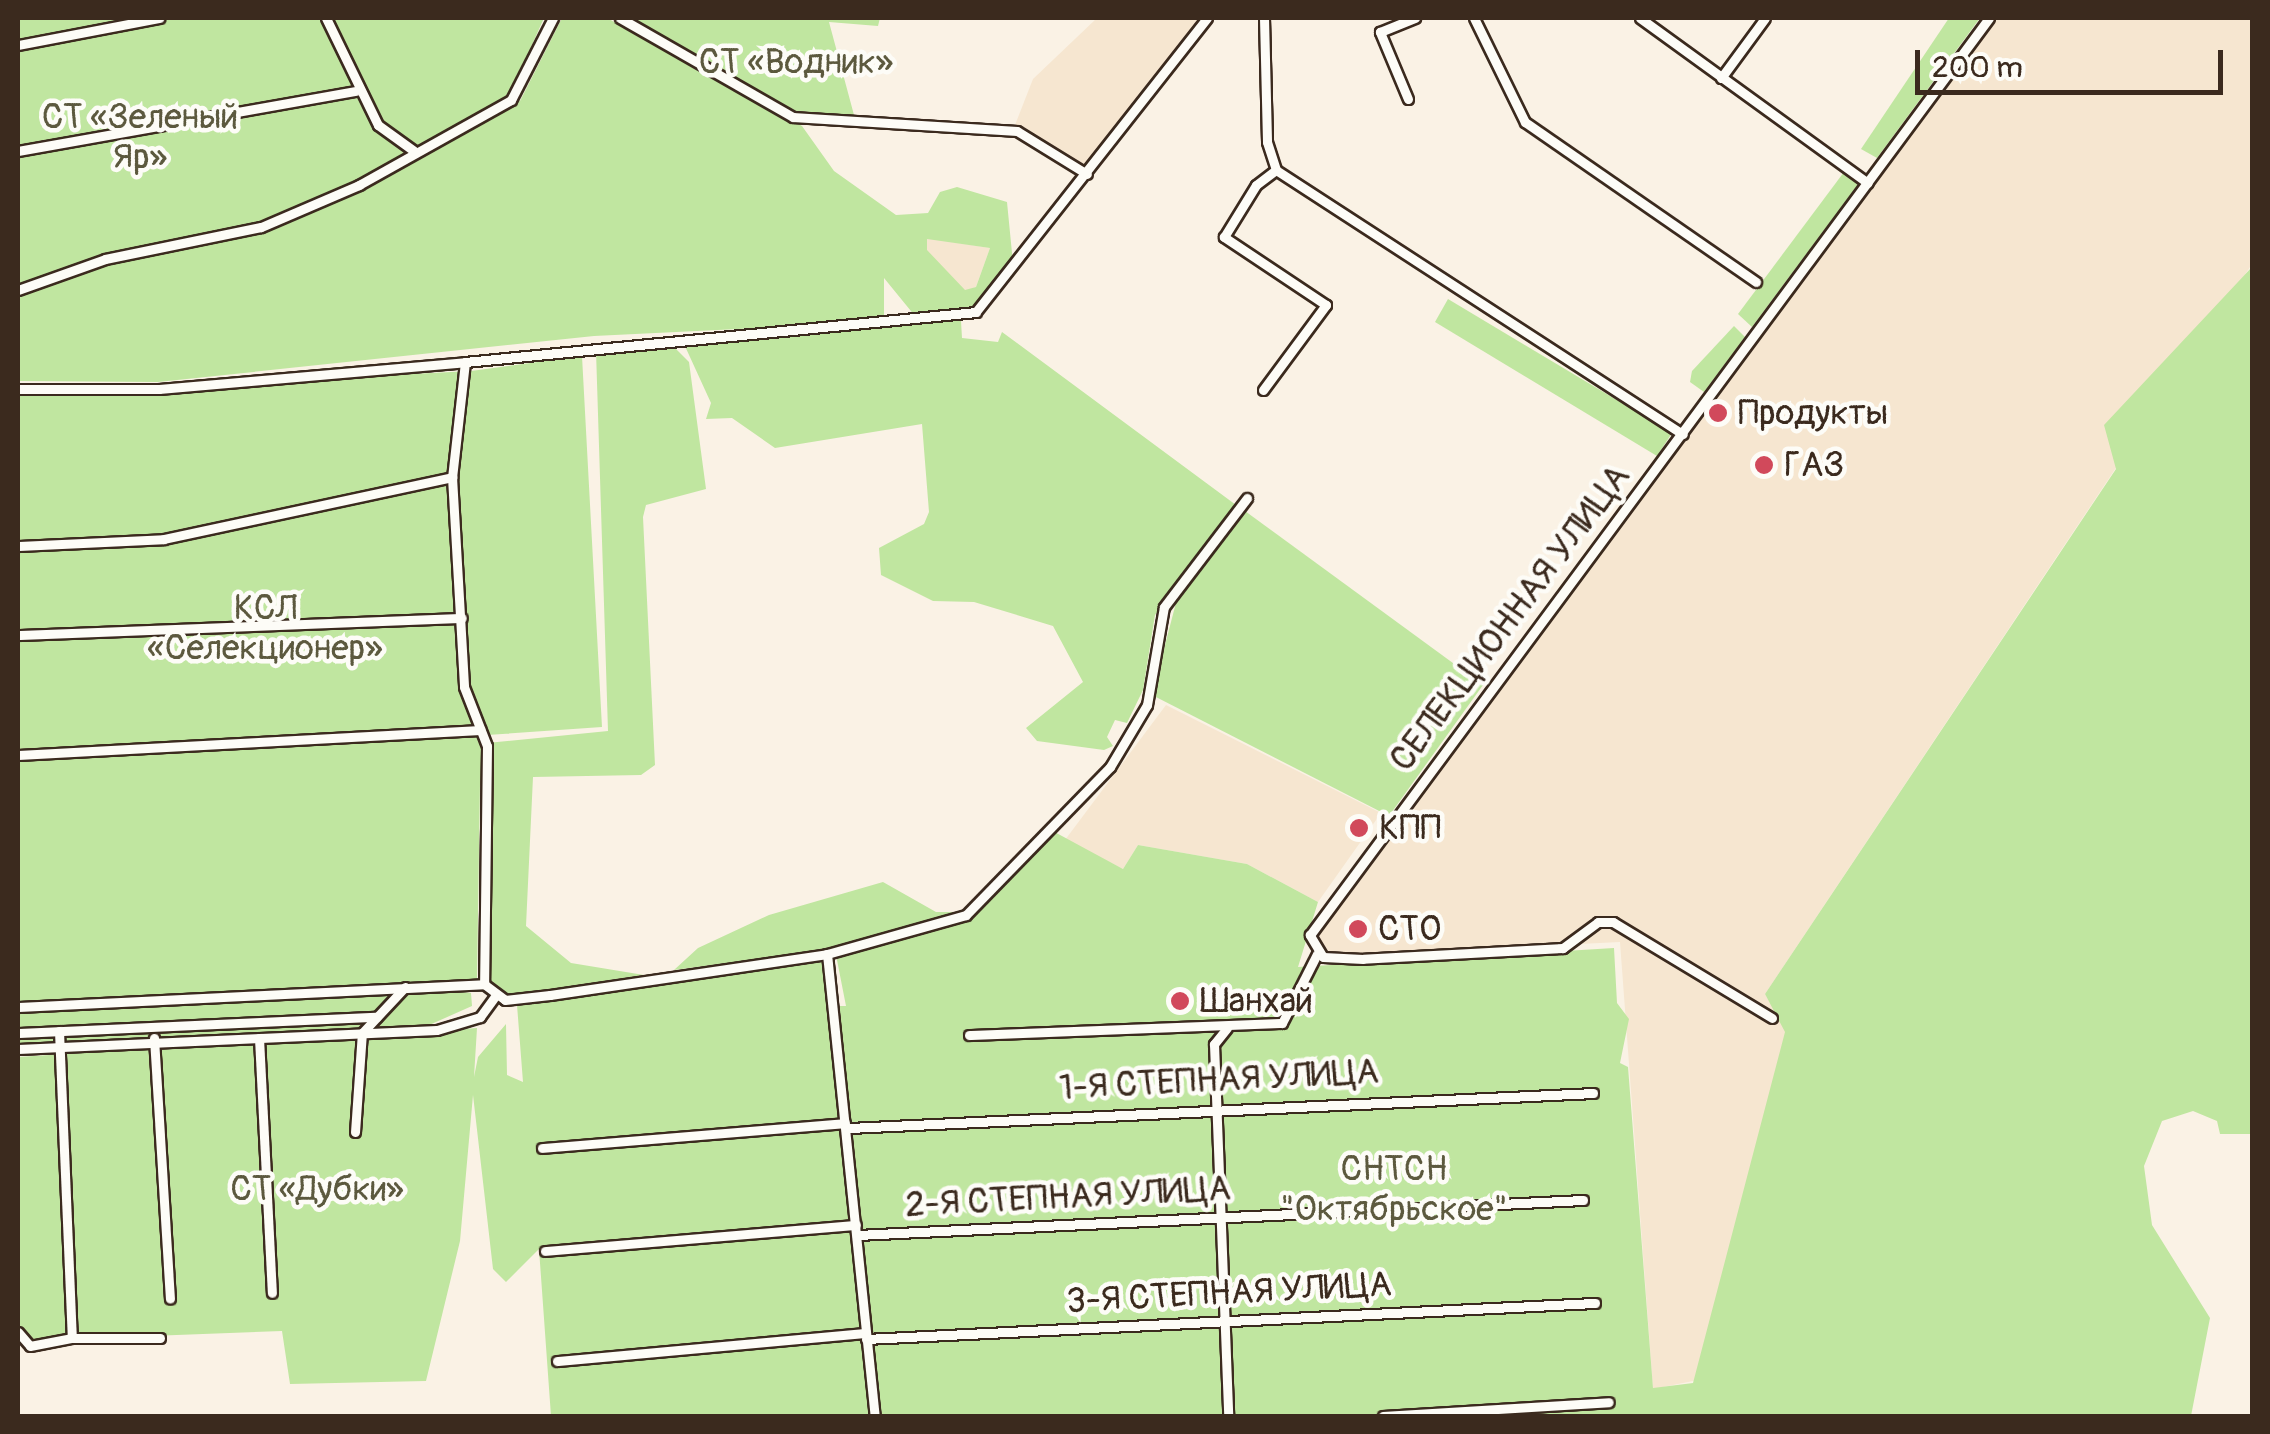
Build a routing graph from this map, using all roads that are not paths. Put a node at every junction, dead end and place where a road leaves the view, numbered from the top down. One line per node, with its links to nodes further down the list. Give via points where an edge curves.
1 (159, 18): 12 (street)
2 (326, 18): 14 (street)
3 (552, 18): 17 (street, via 511,100)
4 (620, 18): 19 (street, via 793,117 1017,131)
5 (1207, 18): 19 (street)
6 (1264, 18): 18 (street, via 1266,142)
7 (1415, 18): 15 (street, via 1380,32)
8 (1474, 18): 21 (street, via 1525,122)
9 (1640, 18): 13 (street)
10 (1764, 18): 13 (street)
11 (1990, 18): 20 (street, СЕЛЕКЦИОННАЯ УЛИЦА)
12 (18, 45)
13 (1720, 78): 20 (street)
14 (356, 91): 16 (street); 17 (street, via 378,124)
15 (1408, 99)
16 (18, 151)
17 (414, 151): 22 (street, via 261,227 105,258)
18 (1276, 170): 25 (street, via 1256,186 1224,236 1326,305); 26 (street)
19 (1087, 174): 23 (street, via 976,312)
20 (1868, 183): 26 (street, СЕЛЕКЦИОННАЯ УЛИЦА)
21 (1756, 282)
22 (18, 290)
23 (464, 362): 24 (street, via 159,389); 27 (street)
24 (18, 389)
25 (1263, 390)
26 (1683, 434): 35 (street, СЕЛЕКЦИОННАЯ УЛИЦА, via 1312,930)
27 (452, 477): 29 (street, via 150,541); 30 (street)
28 (1247, 498): 34 (street, via 1164,607 1147,705 1110,767 966,915)
29 (18, 546)
30 (462, 618): 31 (street); 32 (street, via 464,686)
31 (18, 636)
32 (480, 730): 33 (street); 36 (street, via 488,765)
33 (18, 755)
34 (827, 954): 38 (street); 54 (street)
35 (1318, 954): 41 (street, via 1563,948 1598,922 1613,922); 43 (street, via 1289,1019)
36 (484, 984): 37 (street); 38 (street)
37 (405, 987): 39 (street); 40 (street)
38 (495, 996): 46 (street, via 458,1026)
39 (18, 1007)
40 (377, 1017): 42 (street); 46 (street)
41 (1772, 1018)
42 (152, 1026): 44 (street); 49 (street)
43 (1227, 1028): 47 (street); 53 (street, via 1214,1044)
44 (59, 1031): 45 (street); 50 (street)
45 (18, 1033)
46 (362, 1033): 48 (street); 55 (street)
47 (969, 1035)
48 (258, 1038): 49 (street); 61 (street)
49 (154, 1042): 50 (street); 62 (street)
50 (58, 1047): 51 (street); 67 (street)
51 (18, 1049)
52 (1593, 1093): 53 (street, 1-Я СТЕПНАЯ УЛИЦА)
53 (1215, 1105): 54 (street, 1-Я СТЕПНАЯ УЛИЦА); 58 (street)
54 (847, 1126): 56 (street, 1-Я СТЕПНАЯ УЛИЦА); 59 (street)
55 (355, 1132)
56 (542, 1148)
57 (1583, 1200): 58 (street, 2-Я СТЕПНАЯ УЛИЦА)
58 (1216, 1216): 59 (street, 2-Я СТЕПНАЯ УЛИЦА); 64 (street)
59 (856, 1230): 60 (street, 2-Я СТЕПНАЯ УЛИЦА); 66 (street)
60 (545, 1251)
61 (272, 1293)
62 (170, 1300)
63 (1595, 1303): 64 (street, 3-Я СТЕПНАЯ УЛИЦА)
64 (1223, 1322): 66 (street, 3-Я СТЕПНАЯ УЛИЦА); 72 (street)
65 (18, 1332): 67 (street, via 30,1346)
66 (866, 1336): 69 (street, 3-Я СТЕПНАЯ УЛИЦА); 71 (street)
67 (72, 1338): 68 (street)
68 (160, 1338)
69 (557, 1362)
70 (1609, 1402): 73 (street)
71 (875, 1416)
72 (1228, 1416)
73 (1383, 1416)

